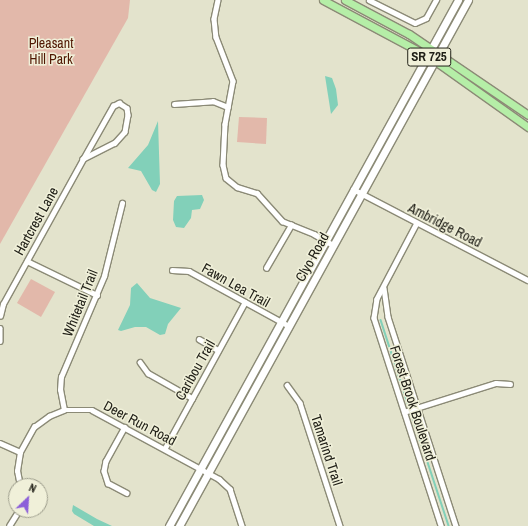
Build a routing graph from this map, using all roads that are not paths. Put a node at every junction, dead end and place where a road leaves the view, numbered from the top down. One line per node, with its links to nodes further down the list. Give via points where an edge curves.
1 (218, 0): 13 (street, via 214,19 216,37 233,81)
2 (324, 0): 10 (main road, SR 725)
3 (345, 0): 8 (main road, SR 725)
4 (369, 0): 5 (street, via 415,23 426,18)
5 (436, 0)
6 (458, 0): 8 (street, Clyo Road)
7 (468, 0): 9 (street, Clyo Road)
8 (432, 49): 9 (main road, SR 725); 10 (street, Clyo Road)
9 (439, 54): 11 (street, Clyo Road); 14 (main road, SR 725)
10 (428, 56): 11 (main road, SR 725); 17 (street, Clyo Road)
11 (435, 61): 15 (main road, SR 725); 18 (street, Clyo Road)
12 (174, 104): 13 (street, via 213,101)
13 (228, 107): 21 (street, via 223,163 226,178 237,187 257,193 277,218)
14 (528, 115)
15 (528, 127)
16 (83, 159): 16 (street, Hartcrest Lane, via 113,106 119,103 125,105 128,120 122,137); 24 (street, Hartcrest Lane)
17 (353, 189): 18 (street, Ambridge Road); 22 (street, Clyo Road)
18 (362, 193): 20 (street, Ambridge Road); 23 (street, Clyo Road)
19 (122, 203): 29 (street, Whitetail Trail, via 111,254)
20 (417, 223): 27 (street, Ambridge Road); 28 (street, Forest Brook Boulevard)
21 (291, 225): 22 (street); 25 (street)
22 (325, 241): 23 (street); 32 (street, Clyo Road)
23 (333, 245): 33 (street, Clyo Road)
24 (27, 261): 29 (street); 31 (street, Hartcrest Lane, via 3,304)
25 (266, 268)
26 (172, 270): 30 (street, Fawn Lea Trail, via 189,271)
27 (528, 280)
28 (384, 288): 42 (street, Forest Brook Boulevard, via 388,317); 44 (street, Forest Brook Boulevard, via 376,303 374,318)
29 (97, 295): 43 (street, Whitetail Trail, via 61,376 60,390)
30 (245, 302): 32 (street, Fawn Lea Trail); 37 (street, Caribou Trail)
31 (0, 316)
32 (280, 322): 33 (street, Fawn Lea Trail); 49 (street, Clyo Road)
33 (289, 326): 50 (street, Clyo Road)
34 (0, 328): 36 (street)
35 (199, 339): 37 (street)
36 (0, 341)
37 (218, 350): 41 (street, Caribou Trail)
38 (140, 362): 41 (street, via 148,373)
39 (510, 384): 42 (street, via 496,383)
40 (287, 385): 56 (street, Tamarind Trail, via 300,403)
41 (192, 398): 47 (street, Caribou Trail)
42 (417, 408): 44 (street); 58 (street, Forest Brook Boulevard)
43 (64, 410): 45 (street, Deer Run Road, via 92,410); 48 (street, Deer Run Road, via 48,416 34,427)
44 (404, 412): 57 (street, Forest Brook Boulevard)
45 (125, 427): 47 (street, Deer Run Road); 52 (street, via 106,461 104,471 108,483)
46 (0, 443): 48 (street)
47 (164, 448): 49 (street, Deer Run Road)
48 (20, 452): 51 (street, Deer Run Road)
49 (200, 467): 50 (street, Deer Run Road); 53 (street, Clyo Road)
50 (209, 472): 54 (street, Clyo Road); 55 (street, Deer Run Road, via 230,489)
51 (19, 478)
52 (127, 493)
53 (169, 526)
54 (179, 526)
55 (242, 526)
56 (340, 526)
57 (441, 526)
58 (456, 526)

